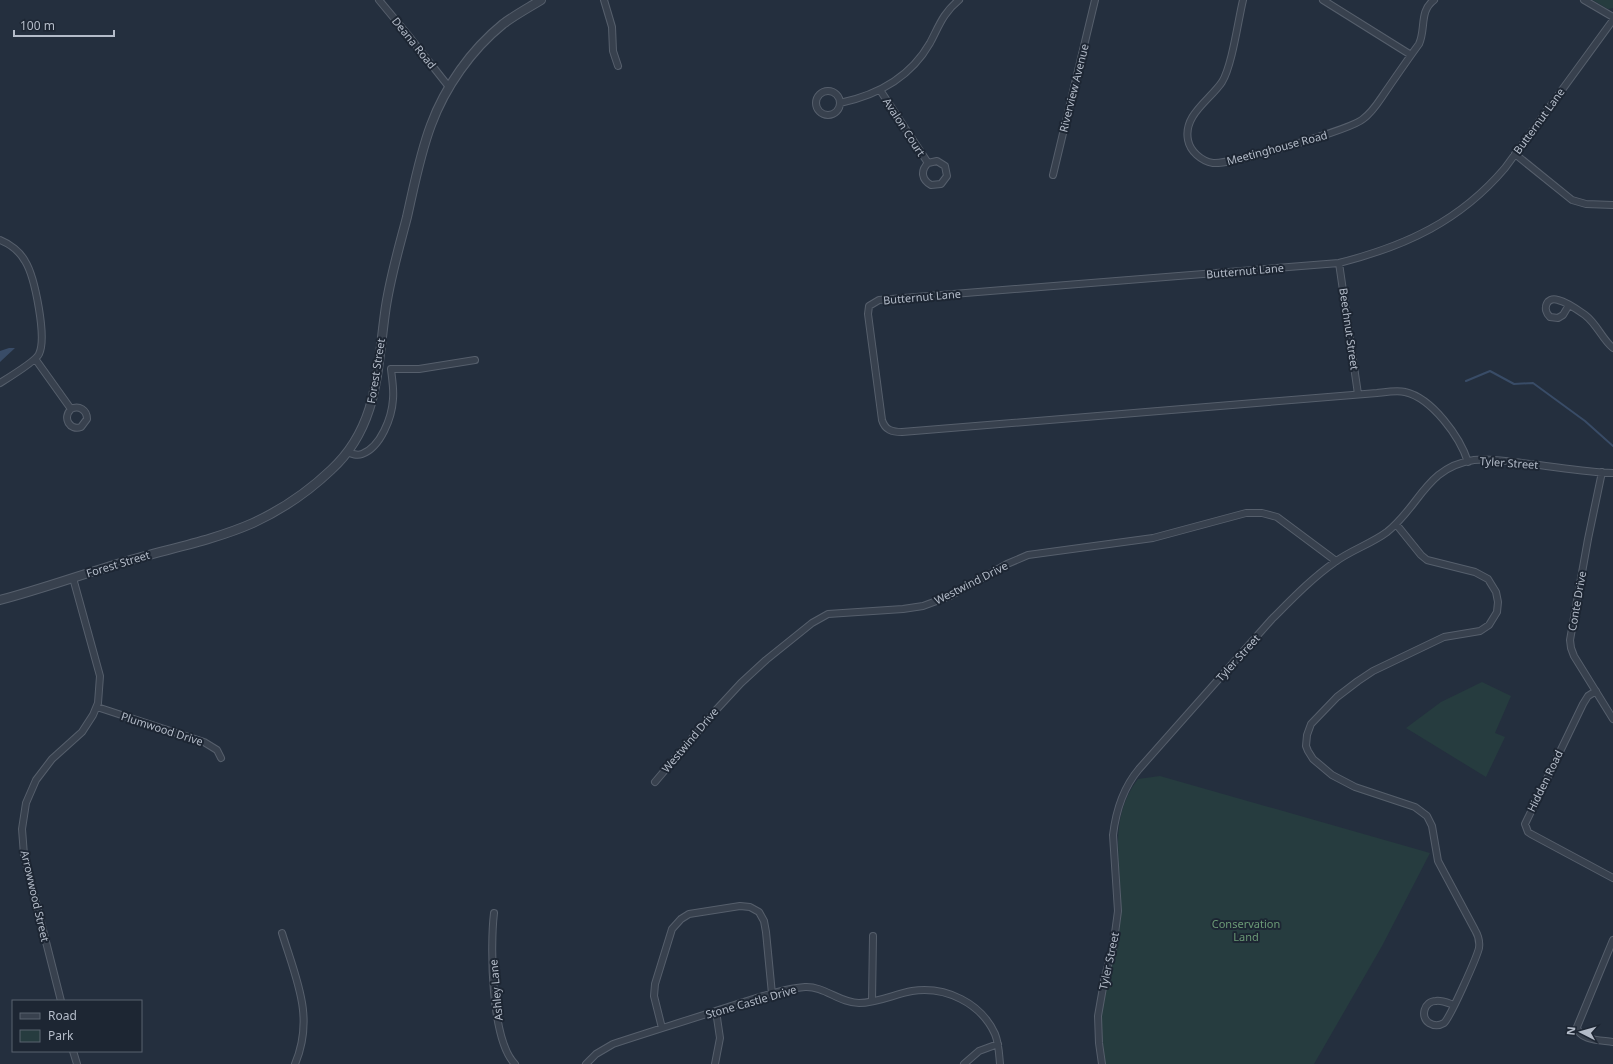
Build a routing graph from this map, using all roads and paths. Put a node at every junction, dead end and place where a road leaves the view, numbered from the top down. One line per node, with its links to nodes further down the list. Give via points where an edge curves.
1 (379, 0): 13 (street, Deana Road)
2 (541, 0): 13 (street, Forest Street, via 492,35)
3 (604, 0): 12 (street, via 612,27)
4 (959, 0): 14 (street, via 945,13 920,58 898,79)
5 (1095, 0): 18 (street, Riverview Avenue)
6 (1243, 0): 11 (street, Meetinghouse Road, via 1228,67 1222,81 1194,114 1188,126 1190,146 1197,156 1209,162 1228,162 1357,124 1370,113)
7 (1323, 0): 11 (street)
8 (1434, 0): 11 (street, Meetinghouse Road, via 1425,12 1422,38)
9 (1584, 0): 10 (street)
10 (1613, 19): 16 (street, Butternut Lane)
11 (1411, 55)
12 (618, 66)
13 (449, 87): 27 (street, Forest Street, via 430,126 410,200 386,308)
14 (880, 90): 15 (street, via 862,98); 17 (street, Avalon Court)
15 (840, 103): 15 (street, via 837,95 830,91 819,95 816,102 818,110 828,115 835,113)
16 (1515, 154): 19 (street, via 1572,200 1586,204); 21 (street, Butternut Lane, via 1478,197 1446,220 1407,242 1362,258)
17 (928, 163): 17 (street, Avalon Court, via 923,172 924,178 931,185 941,184 947,176 945,166 937,161)
18 (1053, 175)
19 (1613, 205)
20 (0, 240): 24 (street, via 22,256 33,278 43,337)
21 (1339, 263): 29 (street, Beechnut Street); 29 (street, Butternut Lane, via 875,301 869,306 868,314 882,420 886,427 897,432)
22 (1569, 305): 23 (street, via 1589,318)
23 (1613, 348)
24 (36, 360): 28 (street); 30 (street)
25 (475, 360): 26 (street, via 419,369)
26 (391, 368): 27 (street); 31 (street, via 393,399 388,423 372,447 362,454)
27 (379, 369): 31 (street, Forest Street, via 368,416)
28 (0, 383)
29 (1358, 394): 32 (street, Butternut Lane, via 1405,392 1414,395 1426,403 1452,430)
30 (71, 409)
31 (347, 452): 37 (street, Forest Street, via 333,469 308,489 253,523)
32 (1468, 462): 33 (street, Tyler Street, via 1495,460); 35 (street, Tyler Street, via 1440,474)
33 (1602, 472): 34 (street, Tyler Street); 39 (street, Conte Drive, via 1570,640 1574,656)
34 (1613, 473)
35 (1396, 524): 36 (street, Tyler Street); 52 (street, via 1427,560 1475,572 1488,579 1496,592 1497,612 1489,625 1480,631 1444,637 1373,671 1358,681 1311,724 1306,746 1313,759 1332,775 1355,787 1415,807 1429,820 1438,861 1479,940 1477,954)
36 (1336, 561): 43 (street, Westwind Drive, via 1276,517 1262,513 1246,513 1153,538 1028,555 950,596 923,606 828,614 812,623 741,683); 65 (street, Tyler Street, via 1272,619 1131,779 1123,794 1112,835 1118,912 1098,1016)
37 (73, 578): 38 (street, Forest Street); 40 (street, Arrowwood Street, via 100,676)
38 (0, 600)
39 (1596, 691): 41 (street, Conte Drive); 44 (street, Hidden Road, via 1588,696 1583,704 1525,824 1531,834)
40 (97, 707): 42 (street, Plumwood Drive, via 204,742 217,750); 50 (street, Arrowwood Street, via 82,732 52,759 36,780 23,816 24,855)
41 (1613, 719)
42 (221, 758)
43 (655, 782)
44 (1613, 878)
45 (494, 913): 60 (street, Ashley Lane, via 492,948 497,1015 505,1048 510,1060)
46 (282, 933): 59 (street, via 305,1014 302,1045)
47 (873, 936): 51 (street)
48 (1613, 940): 55 (street, via 1577,1027 1584,1037)
49 (772, 994): 51 (street, Stone Castle Drive, via 812,987 853,1002); 53 (street, Stone Castle Drive); 54 (street, via 766,932 759,912 750,907 740,906 689,914 672,929 655,984 654,996)
50 (61, 1000)
51 (872, 1001): 56 (street, Stone Castle Drive, via 925,990 952,995 983,1016)
52 (1454, 1005): 52 (street, via 1442,1024 1434,1025 1424,1017 1424,1010 1432,1001)
53 (716, 1011): 54 (street, Stone Castle Drive); 62 (street, via 720,1038)
54 (662, 1028): 61 (street, Stone Castle Drive, via 607,1046)
55 (1613, 1042)
56 (998, 1044): 63 (street, via 980,1051); 64 (street, Stone Castle Drive)
57 (73, 1052): 58 (street)
58 (77, 1064)
59 (295, 1064)
60 (515, 1064)
61 (586, 1064)
62 (715, 1064)
63 (964, 1064)
64 (1000, 1064)
65 (1102, 1064)

